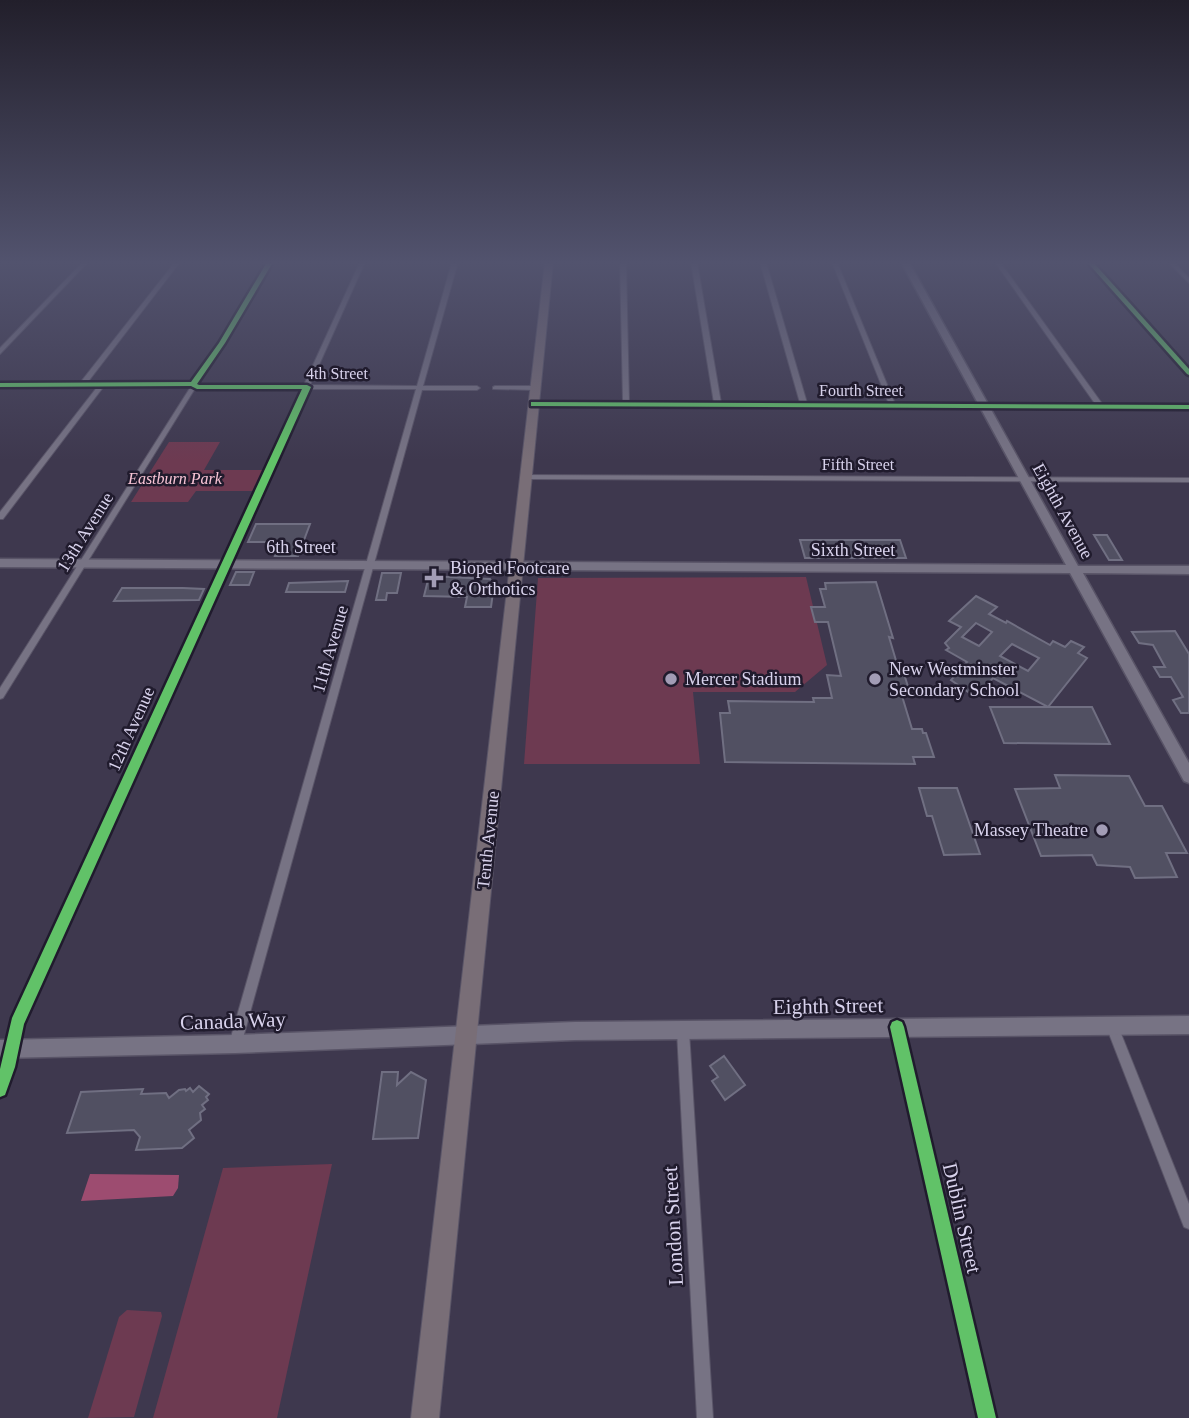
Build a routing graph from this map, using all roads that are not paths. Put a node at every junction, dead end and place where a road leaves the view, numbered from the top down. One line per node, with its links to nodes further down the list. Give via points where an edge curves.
1 (23, 328): 14 (street)
2 (126, 328): 17 (street)
3 (230, 328): 19 (street, 13th Avenue)
4 (333, 328): 20 (street, 12th Avenue)
5 (437, 328): 21 (street, 11th Avenue)
6 (542, 328): 24 (main road, Tenth Avenue)
7 (624, 328): 27 (street)
8 (705, 328): 28 (street)
9 (782, 328): 29 (street)
10 (861, 328): 30 (street)
11 (942, 328): 31 (street, Eighth Avenue)
12 (1044, 328): 32 (street)
13 (1149, 328): 15 (street)
14 (0, 352)
15 (1189, 373)
16 (3, 385): 17 (street, 4th Street); 25 (street)
17 (82, 385): 18 (street, 4th Street)
18 (102, 386): 19 (street, 4th Street); 37 (street)
19 (195, 386): 20 (street, 4th Street); 39 (street, 13th Avenue)
20 (307, 387): 21 (street, 4th Street); 40 (street, 12th Avenue)
21 (421, 388): 22 (street, 4th Street); 41 (street, 11th Avenue)
22 (477, 388)
23 (495, 388): 24 (street)
24 (535, 388): 26 (main road, Tenth Avenue)
25 (0, 392)
26 (534, 404): 27 (street, Fourth Street); 34 (main road, Tenth Avenue)
27 (626, 404): 28 (street, Fourth Street)
28 (718, 405): 29 (street, Fourth Street)
29 (804, 405): 30 (street, Fourth Street)
30 (893, 406): 31 (street, Fourth Street)
31 (985, 406): 32 (street, Fourth Street); 35 (street, Eighth Avenue)
32 (1101, 407): 33 (street, Fourth Street)
33 (1189, 407)
34 (526, 477): 35 (street, Fifth Street); 42 (main road, Tenth Avenue)
35 (1023, 479): 36 (street, Fifth Street); 43 (street, Eighth Avenue)
36 (1189, 480)
37 (0, 517)
38 (0, 563): 39 (street, 6th Street)
39 (83, 563): 40 (street, 6th Street); 45 (street, 13th Avenue)
40 (226, 564): 41 (street, 6th Street); 53 (street, 12th Avenue)
41 (370, 565): 42 (street, 6th Street); 52 (street, 11th Avenue)
42 (517, 566): 43 (street, Sixth Street); 51 (main road, Tenth Avenue)
43 (1073, 569): 44 (street, Sixth Street); 46 (street, Eighth Avenue)
44 (1189, 570)
45 (0, 696)
46 (1189, 777)
47 (1189, 1025): 48 (street, Eighth Street)
48 (1112, 1026): 49 (street, Eighth Street); 55 (street)
49 (897, 1027): 50 (street, Eighth Street); 58 (street, Dublin Street)
50 (683, 1031): 51 (street, Eighth Street); 57 (street, London Street)
51 (467, 1034): 52 (street, Canada Way); 56 (main road, Tenth Avenue)
52 (235, 1044): 53 (street, Canada Way)
53 (6, 1049): 54 (street, 12th Avenue)
54 (0, 1090)
55 (1189, 1222)
56 (425, 1418)
57 (705, 1418)
58 (987, 1418)

